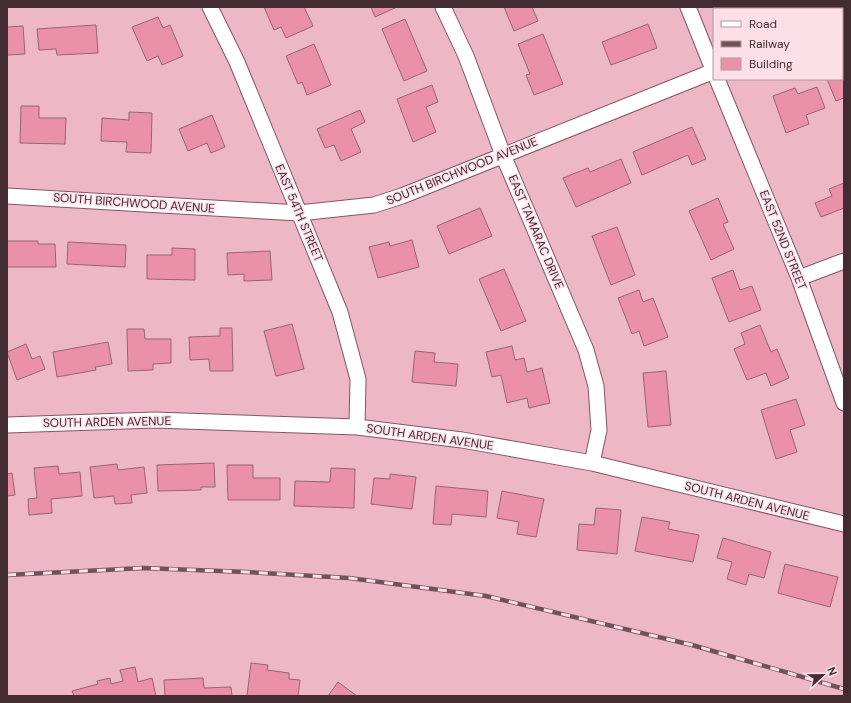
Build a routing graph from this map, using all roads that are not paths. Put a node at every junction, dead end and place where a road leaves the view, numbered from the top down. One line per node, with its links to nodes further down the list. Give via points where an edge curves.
1 (210, 7): 9 (street, EAST 54TH STREET, via 237,62)
2 (443, 7): 7 (street, EAST TAMARAC DRIVE, via 466,56)
3 (688, 7): 4 (street)
4 (713, 70)
5 (713, 72): 7 (street, SOUTH BIRCHWOOD AVENUE)
6 (717, 80): 11 (street, EAST 52ND STREET)
7 (503, 155): 9 (street, SOUTH BIRCHWOOD AVENUE, via 374,205); 15 (street, EAST TAMARAC DRIVE, via 586,350 596,386 599,430)
8 (7, 196): 9 (street, SOUTH BIRCHWOOD AVENUE)
9 (299, 213): 14 (street, EAST 54TH STREET, via 340,312 348,338 358,379)
10 (844, 261): 11 (street)
11 (799, 278): 12 (street, EAST 52ND STREET)
12 (844, 403)
13 (7, 425): 14 (street, SOUTH ARDEN AVENUE, via 155,420)
14 (357, 427): 15 (street, SOUTH ARDEN AVENUE, via 462,440)
15 (592, 463): 16 (street, SOUTH ARDEN AVENUE)
16 (844, 524)

